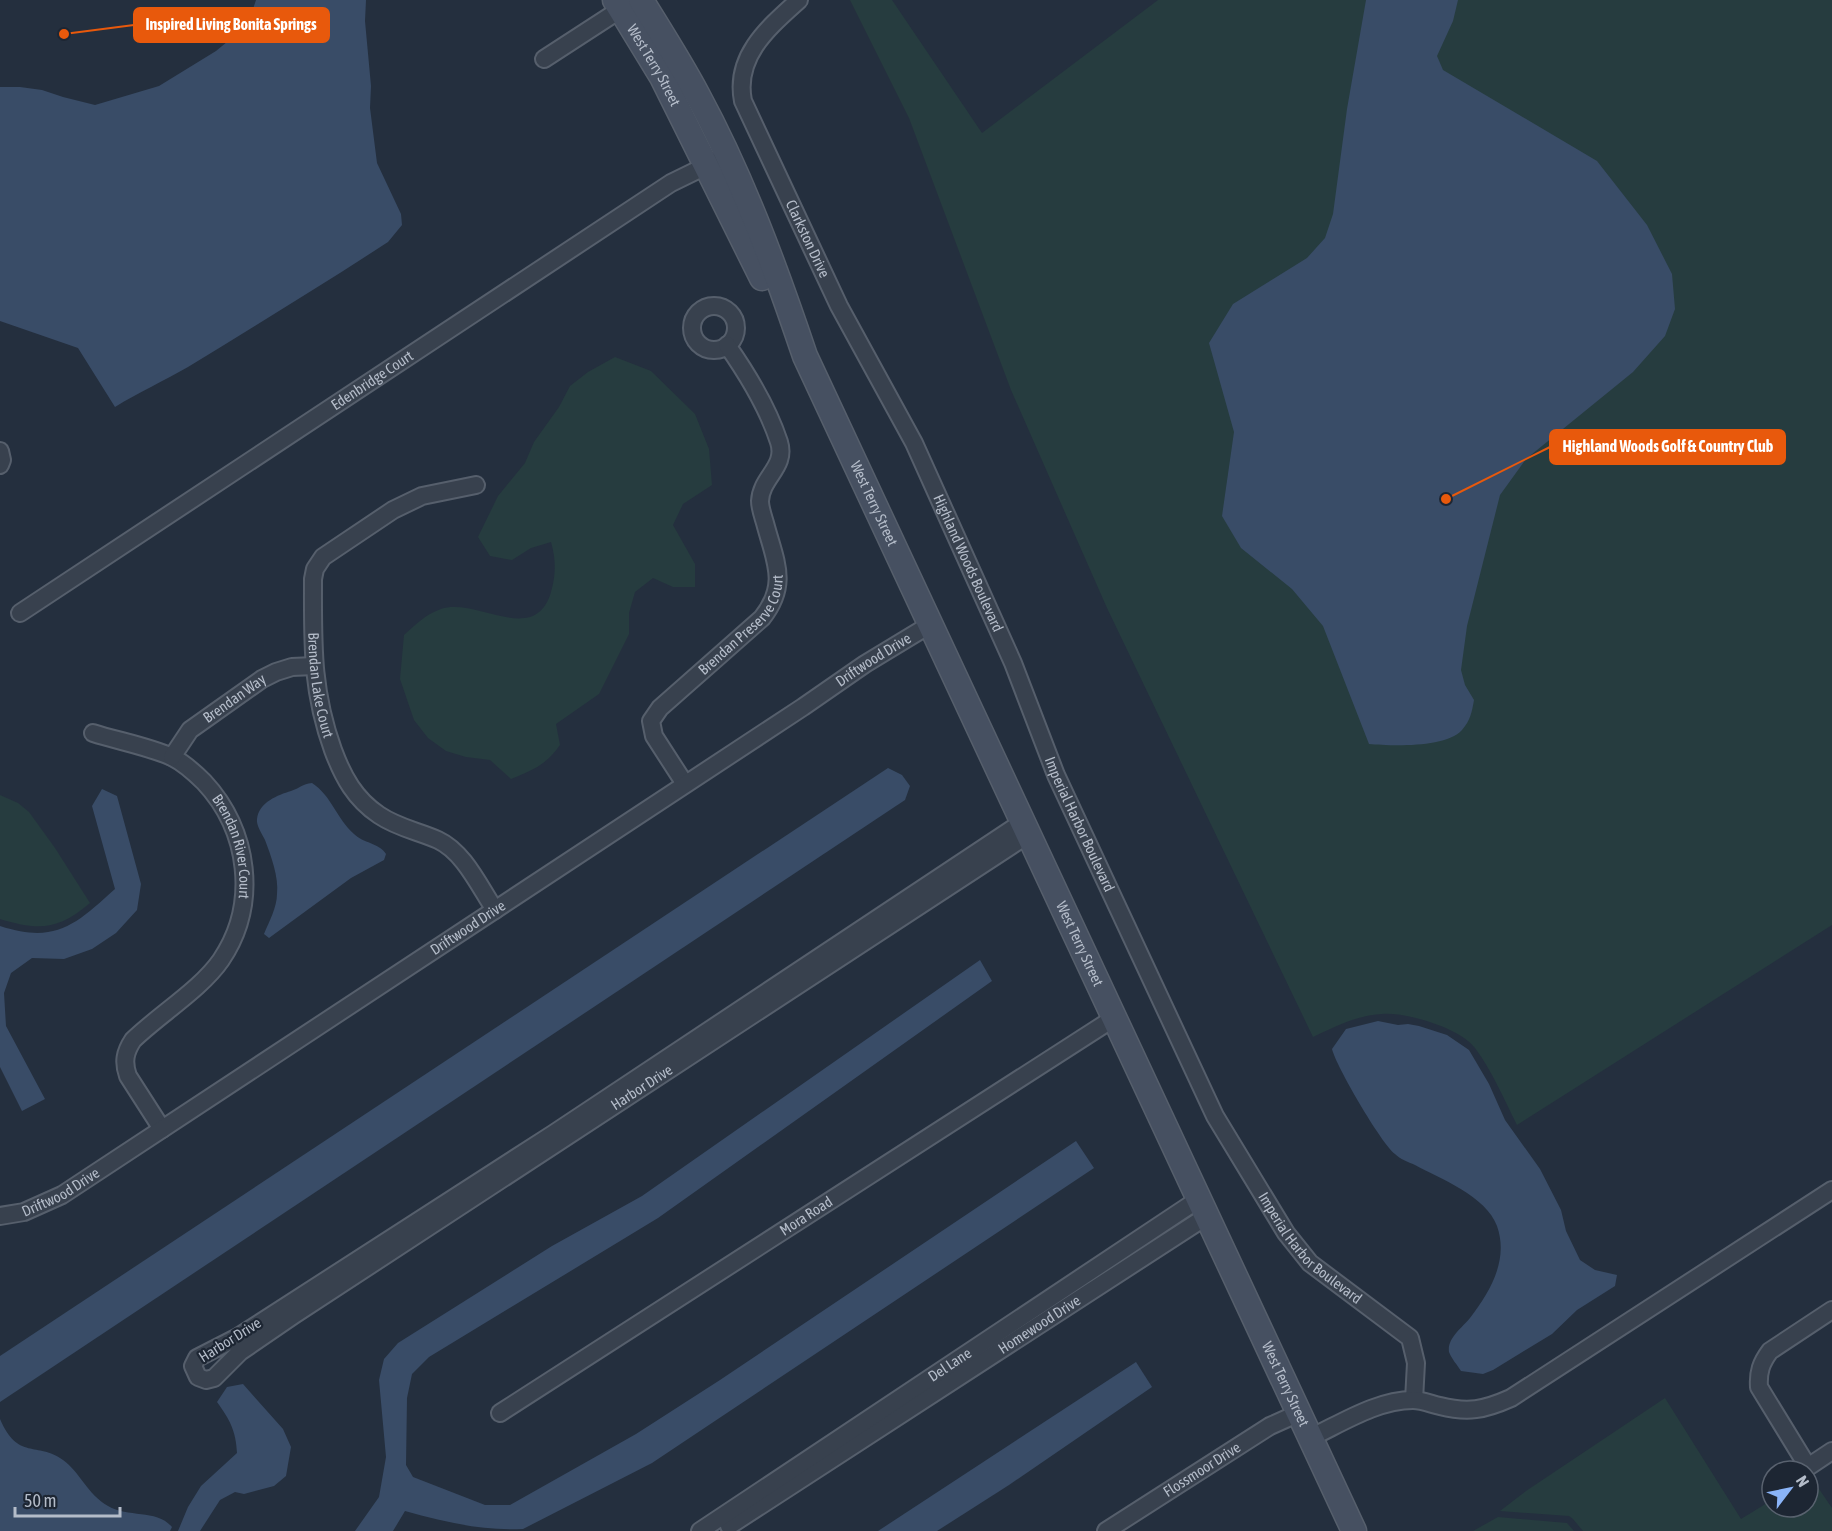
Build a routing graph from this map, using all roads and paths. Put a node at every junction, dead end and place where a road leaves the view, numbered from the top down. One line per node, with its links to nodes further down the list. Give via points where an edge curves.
1 (799, 0): 9 (street, Clarkston Drive, via 772,24 749,55 742,70 743,101 839,306 905,425)
2 (626, 3): 3 (street); 4 (street, West Terry Street, via 697,93)
3 (544, 59)
4 (717, 161): 10 (street, Edenbridge Court, via 671,183); 11 (street, West Terry Street)
5 (728, 345): 16 (street, Brendan Preserve Court, via 780,445 780,461 762,487 760,503 779,576 772,606 762,618 660,708 651,721 654,736)
6 (0, 451): 7 (street)
7 (0, 465)
8 (476, 485): 13 (street, Brendan Lake Court, via 412,500 323,557 313,579)
9 (933, 485): 12 (street, Highland Woods Boulevard)
10 (20, 613)
11 (931, 624): 16 (street, Driftwood Drive); 17 (street, West Terry Street)
12 (1004, 643): 25 (street, Imperial Harbor Boulevard, via 1056,775 1215,1116 1300,1252 1410,1338 1416,1363)
13 (314, 666): 15 (street, Brendan Way, via 292,667 262,679 190,730); 18 (street, Brendan Lake Court, via 324,724 354,793 391,823 440,840 452,849)
14 (93, 733): 15 (street, Brendan River Court)
15 (172, 757): 20 (street, Brendan River Court, via 199,778 230,818 239,840 245,879 237,928 222,959 134,1040 126,1052 128,1076)
16 (685, 784): 18 (street, Driftwood Drive)
17 (1027, 828): 17 (street, Harbor Drive, via 238,1336 197,1358 193,1366 198,1377 214,1378 240,1352 294,1315); 19 (street, West Terry Street)
18 (495, 909): 20 (street, Driftwood Drive)
19 (1114, 1018): 22 (street, West Terry Street); 26 (street, Mora Road)
20 (162, 1130): 23 (street, Driftwood Drive, via 62,1195 24,1212)
21 (1832, 1190): 25 (street, via 1511,1398 1469,1411)
22 (1203, 1208): 27 (street, West Terry Street); 30 (street, Del Lane); 31 (street, Homewood Drive)
23 (0, 1216)
24 (1832, 1310): 29 (street, via 1770,1351 1758,1373 1759,1387 1808,1467)
25 (1414, 1400): 28 (street, via 1387,1403)
26 (500, 1413)
27 (1299, 1413): 28 (street, West Terry Street); 32 (street, Flossmoor Drive, via 1270,1426)
28 (1310, 1438): 33 (street, West Terry Street)
29 (1832, 1451)
30 (700, 1531)
31 (720, 1531)
32 (1106, 1531)
33 (1354, 1531)

